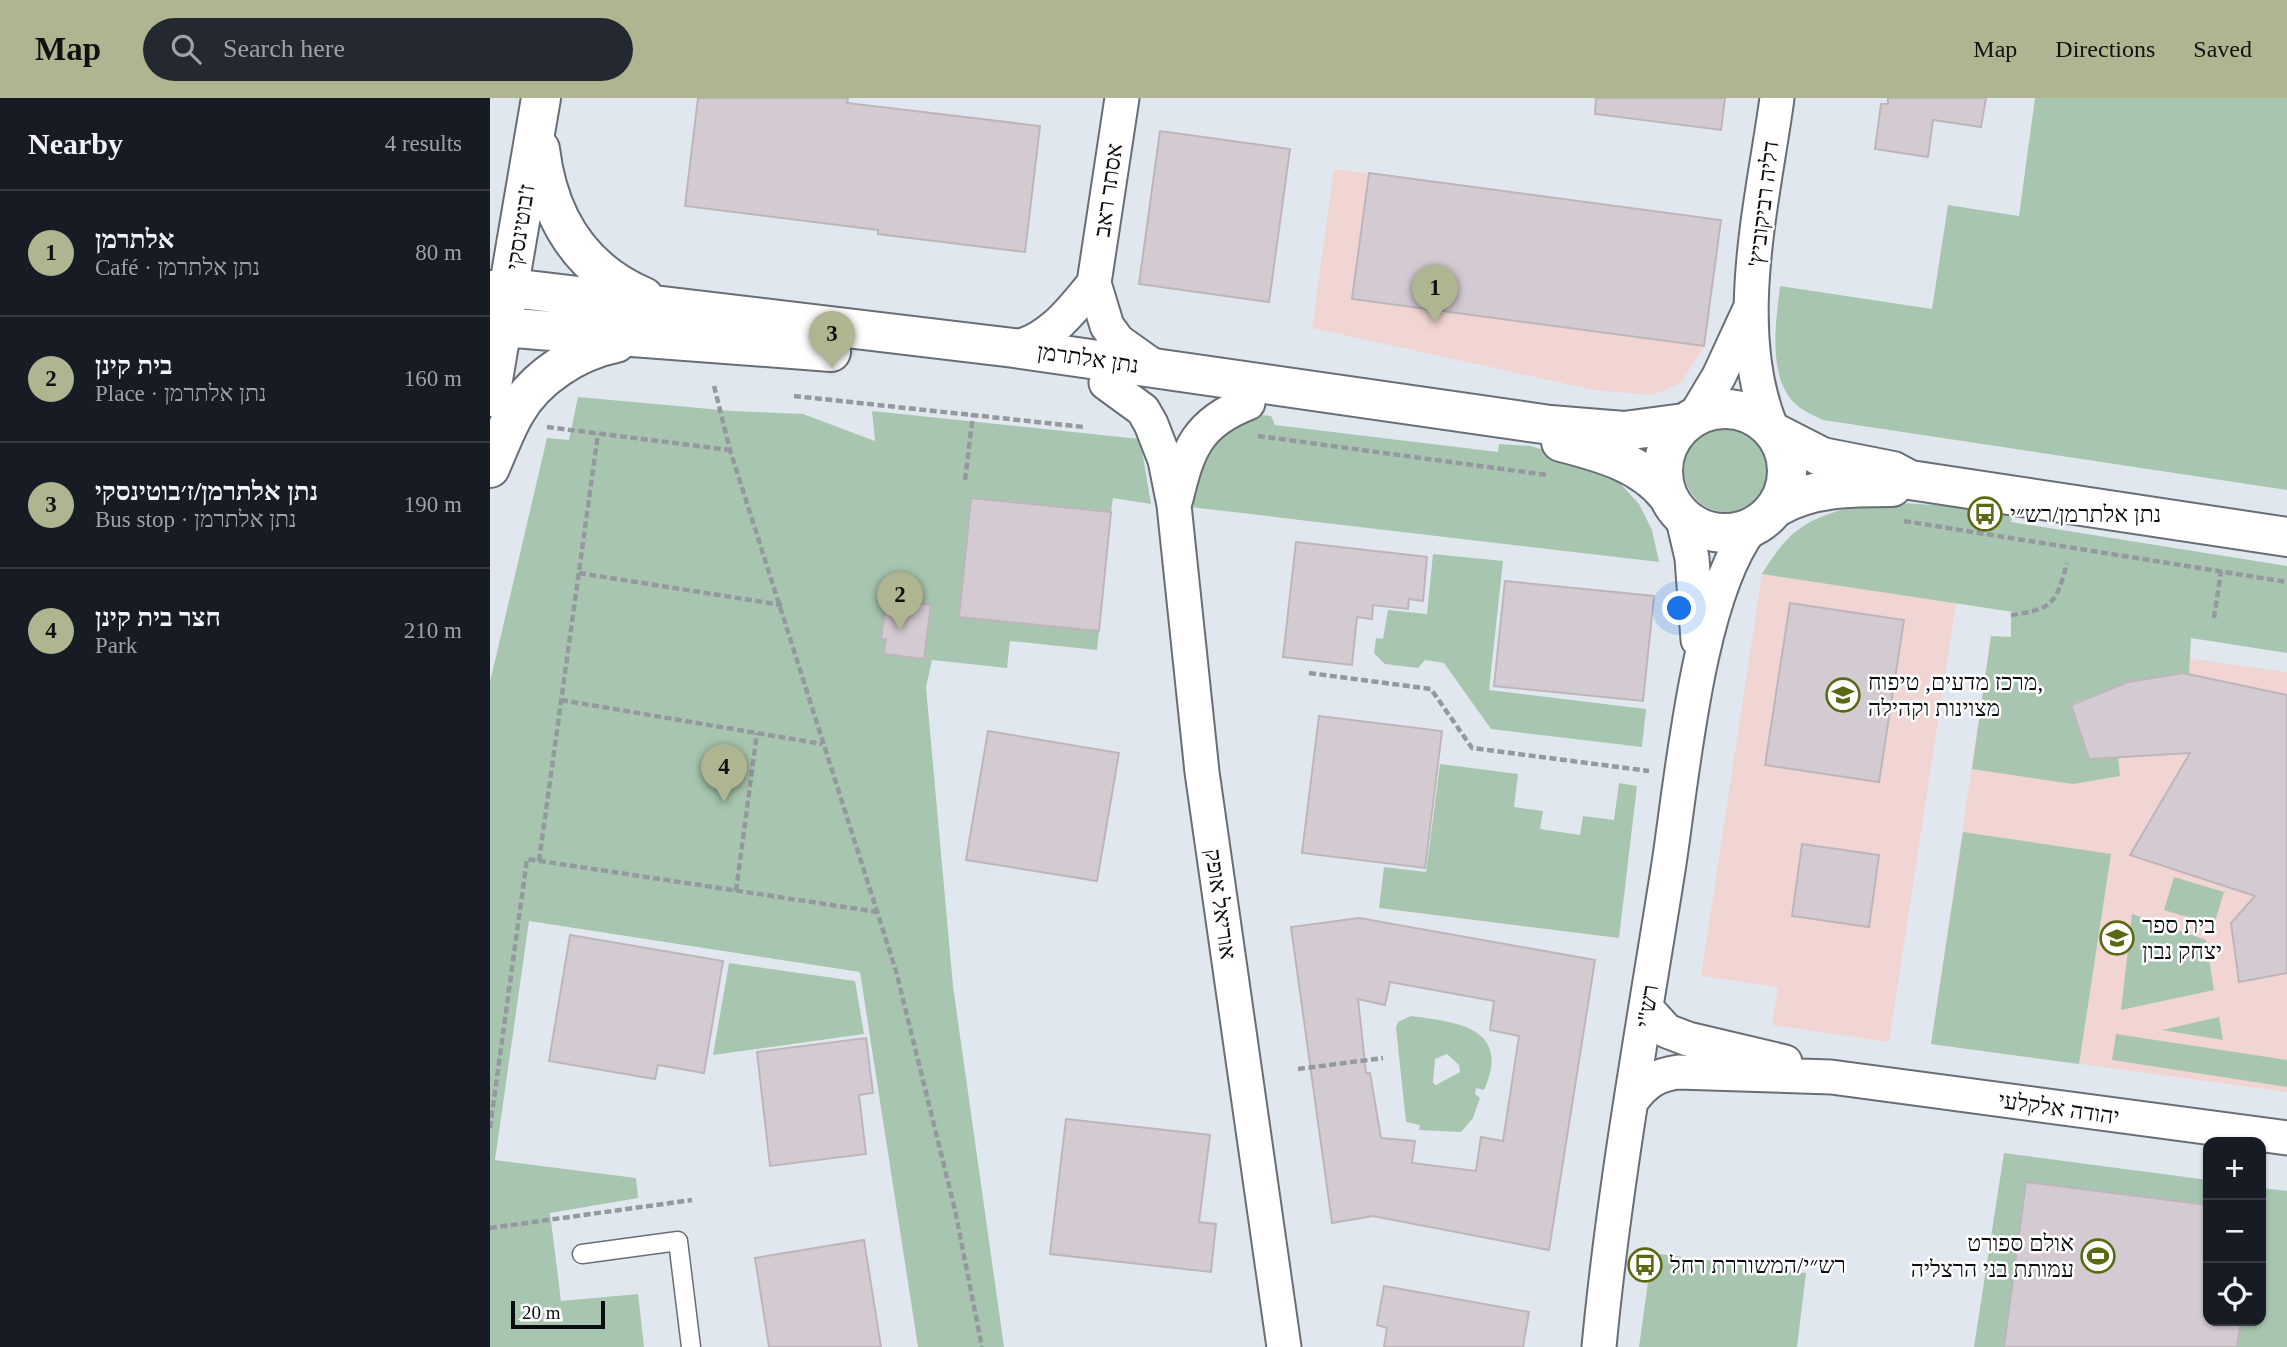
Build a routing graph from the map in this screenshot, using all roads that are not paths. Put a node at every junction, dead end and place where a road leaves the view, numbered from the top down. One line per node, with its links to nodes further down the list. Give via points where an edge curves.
1 (1122, 98): 4 (street, אסתר ראב)
2 (1777, 98): 7 (street, 'דליה רביקוביץ)
3 (539, 107): 5 (street, ז'בוטינסקי); 6 (street, via 545,181 560,224 588,262 609,278)
4 (1094, 283): 9 (street, via 1062,321 1029,344); 10 (street, אסתר ראב, via 1107,326 1118,341)
5 (499, 306): 6 (street, נתן אלתרמן); 8 (street, נתן אלתרמן); 12 (street, ז'בוטינסקי)
6 (666, 306): 9 (street, נתן אלתרמן)
7 (1749, 311): 14 (street, 'דליה רביקוביץ, via 1719,376); 15 (street, 'דליה רביקוביץ, via 1761,403)
8 (632, 339): 11 (street, נתן אלתרמן, via 794,348); 16 (street, via 580,353 546,379 516,411)
9 (1014, 348): 10 (street, נתן אלתרמן)
10 (1156, 368): 14 (street, נתן אלתרמן, via 1582,428 1624,430)
11 (1106, 383): 13 (street, נתן אלתרמן); 18 (street, אוריאל אופק, via 1143,410 1165,460)
12 (490, 397)
13 (1249, 419): 18 (street, אוריאל אופק, via 1223,413 1198,436); 19 (street, נתן אלתרמן, via 1543,437 1636,468 1654,479)
14 (1690, 419): 15 (street, via 1714,409 1735,408 1755,415); 19 (street, via 1673,435 1663,465)
15 (1774, 431): 17 (street, via 1822,457 1893,471); 20 (street, via 1784,448 1788,478)
16 (490, 468)
17 (1910, 480): 20 (street, via 1893,487 1843,487 1794,497); 21 (street)
18 (1174, 505): 28 (street, אוריאל אופק, via 1202,772)
19 (1675, 505): 20 (street, via 1702,529 1718,533); 22 (street, רש"י, via 1692,558)
20 (1764, 518): 22 (street, רש"י, via 1742,540 1717,602)
21 (2287, 537)
22 (1700, 667): 23 (street, רש"י)
23 (1646, 1008): 24 (street, יהודה אלקלעי, via 1667,1031 1677,1035); 25 (street, רש"י)
24 (1830, 1077): 25 (street, יהודה אלקלעי, via 1659,1074); 26 (street, יהודה אלקלעי)
25 (1633, 1099): 32 (street, רש"י)
26 (2287, 1138)
27 (582, 1254): 29 (lane, via 678,1241)
28 (1278, 1301): 30 (street, אוריאל אופק); 31 (street, אוריאל אופק)
29 (691, 1347)
30 (1278, 1347)
31 (1284, 1347)
32 (1600, 1347)

